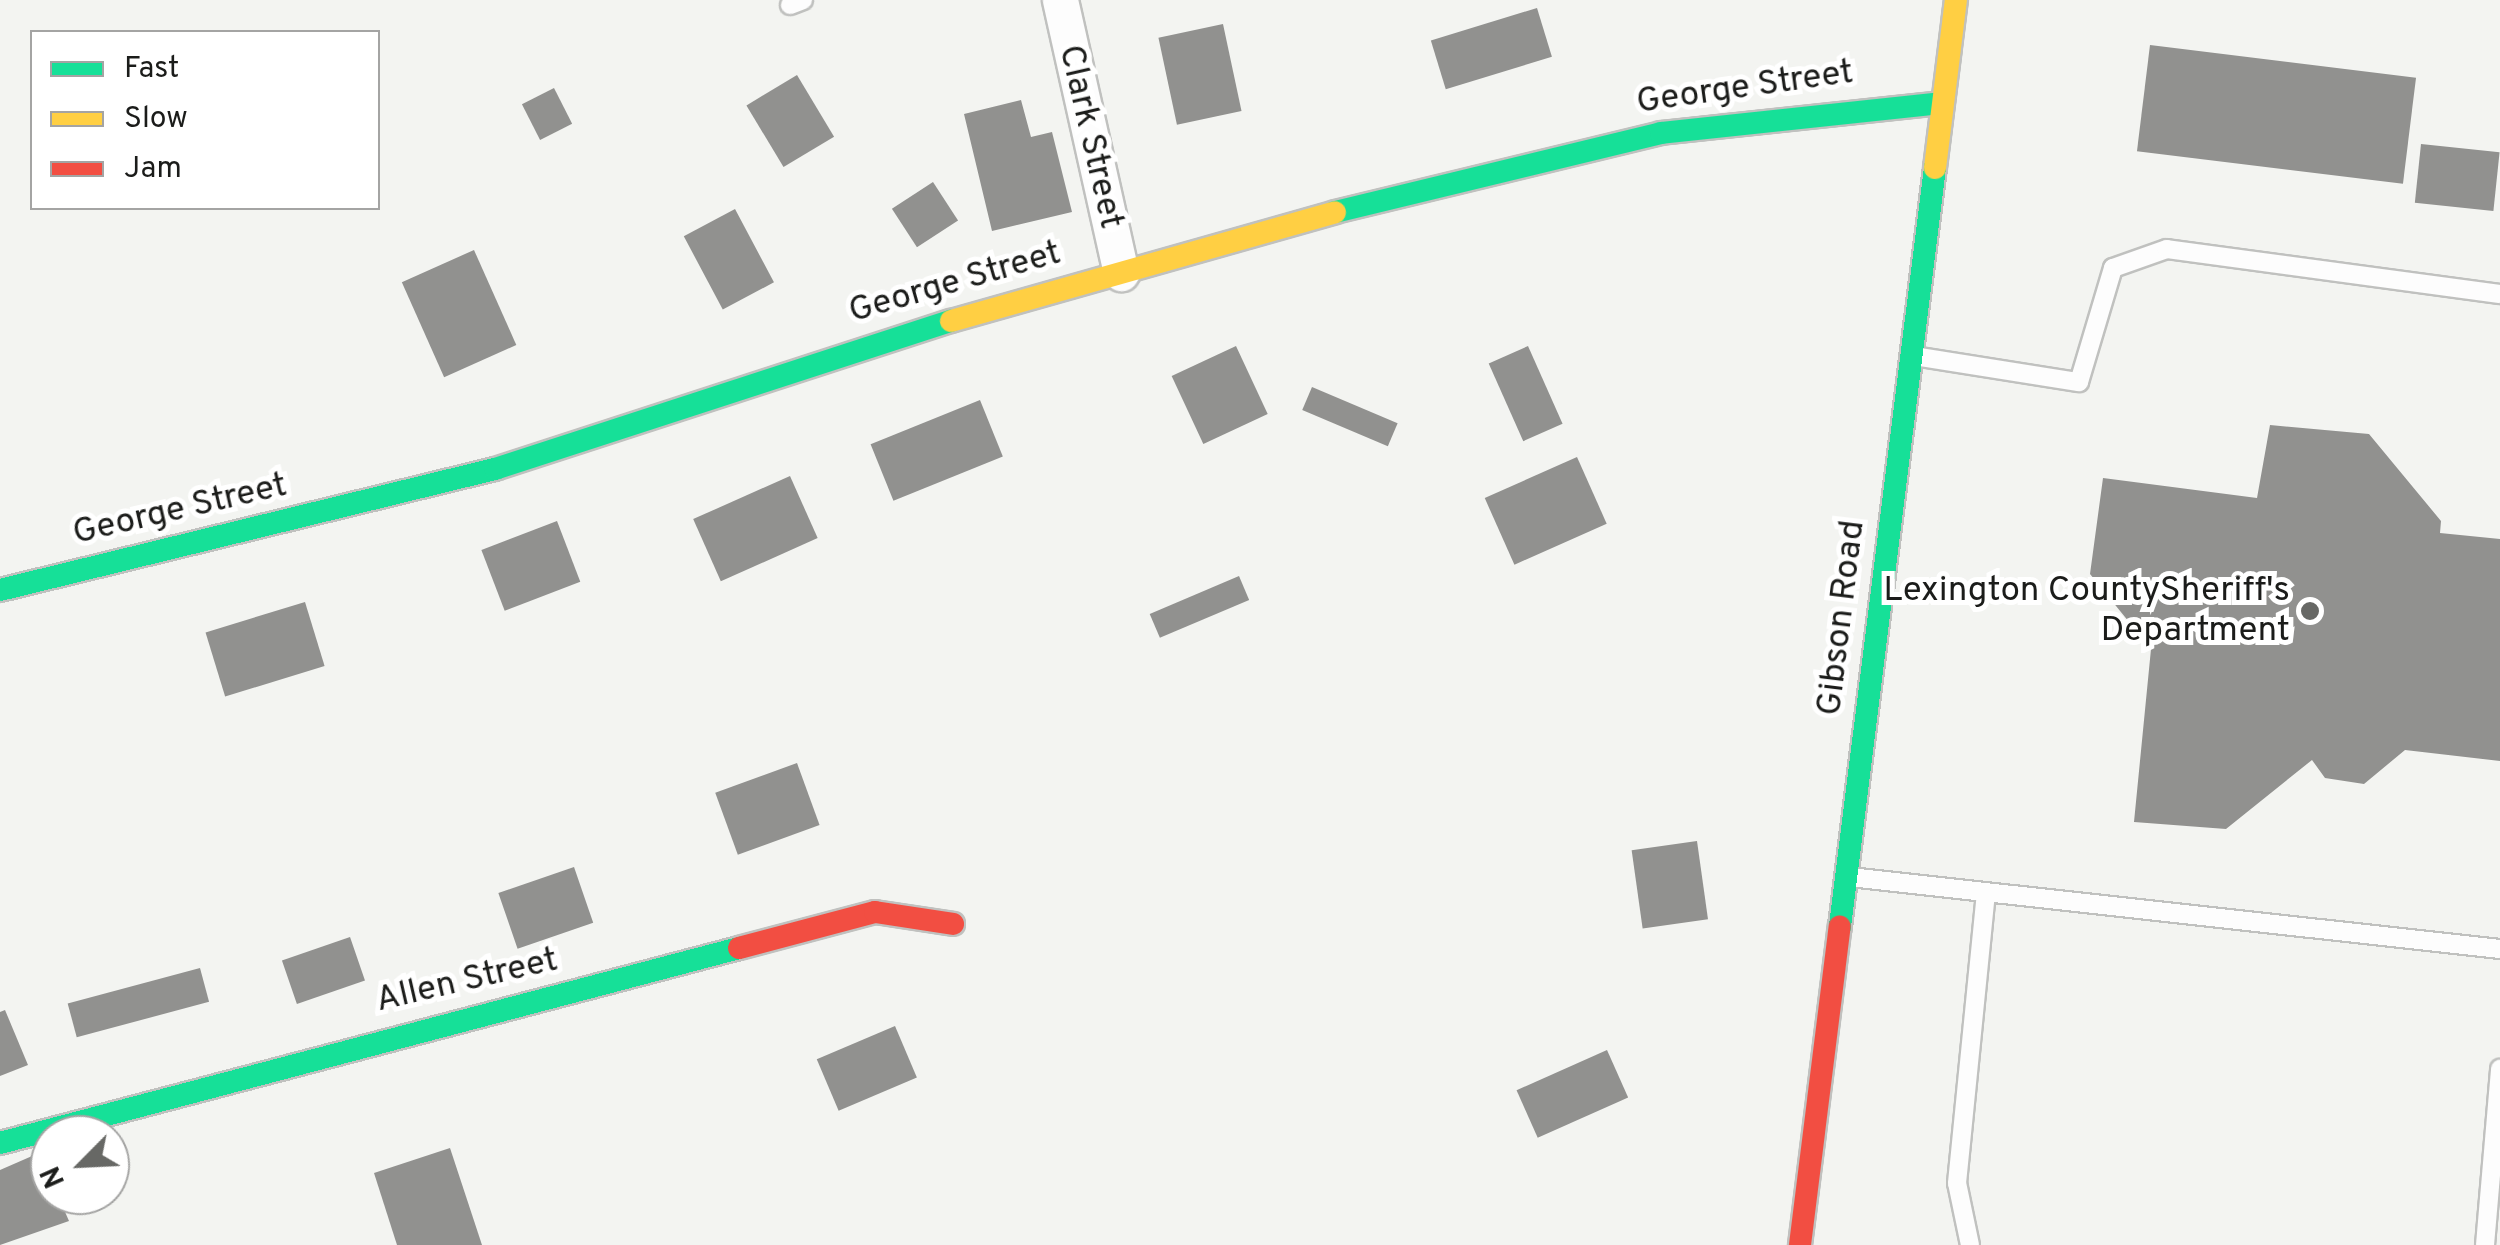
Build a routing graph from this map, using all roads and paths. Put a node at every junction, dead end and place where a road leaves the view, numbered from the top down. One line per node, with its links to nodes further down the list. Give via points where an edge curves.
1 (1060, 0): 4 (street, Clark Street)
2 (1956, 0): 3 (street, Gibson Road)
3 (1942, 103): 4 (street, George Street, via 1661,133 1494,167); 6 (street, Gibson Road)
4 (1122, 273): 7 (street, George Street, via 734,384 494,469)
5 (2500, 294): 6 (lane, via 2167,249 2113,268 2080,382)
6 (1910, 355): 8 (street, Gibson Road)
7 (0, 590)
8 (1846, 876): 9 (lane); 14 (street, Gibson Road)
9 (1986, 892): 11 (lane); 15 (lane, via 1956,1183)
10 (953, 924): 13 (street, Allen Street, via 875,912)
11 (2500, 948)
12 (2500, 1069): 16 (lane)
13 (0, 1143)
14 (1800, 1245)
15 (1970, 1245)
16 (2486, 1245)

